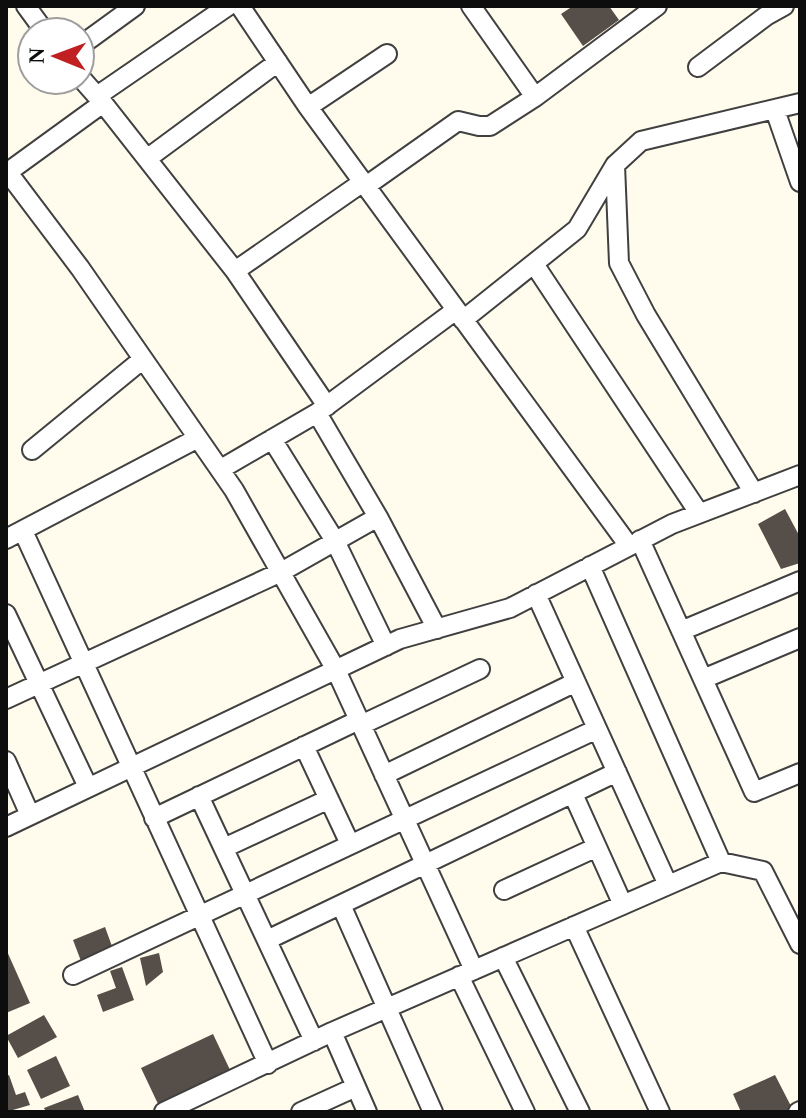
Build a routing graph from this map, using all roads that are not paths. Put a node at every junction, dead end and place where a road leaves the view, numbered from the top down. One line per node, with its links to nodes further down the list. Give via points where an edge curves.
1 (135, 6): 7 (street)
2 (228, 6): 13 (street)
3 (240, 6): 9 (street)
4 (471, 6): 12 (street)
5 (657, 6): 12 (street)
6 (784, 6): 10 (street)
7 (96, 34)
8 (387, 54): 15 (street)
9 (278, 62): 15 (street); 17 (street)
10 (698, 67)
11 (96, 95): 13 (street)
12 (535, 97): 21 (street, via 490,126 458,121)
13 (100, 100): 17 (street); 19 (street)
14 (800, 103): 16 (street)
15 (308, 107): 21 (street)
16 (775, 110): 18 (street, via 641,141); 20 (street)
17 (148, 158): 23 (street)
18 (615, 165): 22 (street, via 577,229); 32 (street, via 619,263)
19 (7, 171): 25 (street)
20 (800, 182)
21 (365, 184): 23 (street); 24 (street)
22 (534, 264): 24 (street); 33 (street)
23 (235, 271): 26 (street)
24 (460, 315): 26 (street); 37 (street)
25 (143, 359): 27 (street); 29 (street)
26 (322, 410): 28 (street); 34 (street)
27 (198, 438): 30 (street); 35 (street)
28 (272, 439): 30 (street); 36 (street)
29 (32, 450)
30 (221, 469): 39 (street)
31 (800, 475): 32 (street)
32 (754, 493): 33 (street)
33 (699, 513): 37 (street)
34 (378, 517): 36 (street); 43 (street)
35 (15, 535): 47 (street)
36 (335, 541): 39 (street); 46 (street)
37 (634, 543): 38 (street); 44 (street)
38 (590, 566): 41 (street); 73 (street)
39 (281, 572): 47 (street); 49 (street)
40 (800, 581): 44 (street)
41 (536, 594): 43 (street, via 510,608); 51 (street)
42 (6, 614): 52 (street)
43 (437, 629): 46 (street)
44 (681, 631): 50 (street)
45 (800, 638): 50 (street)
46 (386, 646): 49 (street)
47 (84, 663): 52 (street); 58 (street)
48 (480, 669): 54 (street)
49 (336, 670): 54 (street); 58 (street)
50 (703, 679): 60 (street, via 754,792)
51 (576, 682): 55 (street); 61 (street)
52 (39, 684): 53 (street); 62 (street)
53 (6, 699)
54 (360, 722): 56 (street); 61 (street)
55 (597, 729): 59 (street); 68 (street)
56 (304, 746): 64 (street); 65 (street)
57 (6, 761): 66 (street)
58 (131, 767): 62 (street); 67 (street)
59 (617, 772): 63 (street); 75 (street)
60 (800, 773)
61 (384, 775): 68 (street)
62 (88, 787): 66 (street)
63 (573, 794): 71 (street); 74 (street)
64 (199, 796): 67 (street); 72 (street)
65 (329, 799): 70 (street); 72 (street)
66 (30, 815): 69 (street)
67 (154, 818): 80 (street)
68 (404, 819): 70 (street); 74 (street)
69 (6, 827)
70 (350, 844): 77 (street)
71 (597, 847): 76 (street); 79 (street)
72 (224, 848): 77 (street)
73 (721, 862): 75 (street); 83 (street, via 763,871)
74 (426, 865): 78 (street); 85 (street)
75 (668, 885): 79 (street)
76 (504, 890)
77 (245, 893): 80 (street); 82 (street)
78 (341, 905): 82 (street); 87 (street)
79 (623, 905): 81 (street)
80 (199, 915): 86 (street); 90 (street)
81 (574, 926): 84 (street); 98 (street)
82 (267, 940): 89 (street)
83 (800, 944)
84 (503, 957): 85 (street); 97 (street)
85 (467, 973): 87 (street); 96 (street)
86 (73, 975)
87 (388, 1008): 88 (street); 95 (street)
88 (332, 1032): 89 (street); 91 (street)
89 (314, 1041): 90 (street)
90 (268, 1064): 92 (street)
91 (356, 1087): 93 (street); 94 (street)
92 (164, 1112)
93 (301, 1112)
94 (367, 1112)
95 (433, 1112)
96 (525, 1112)
97 (580, 1112)
98 (660, 1112)

